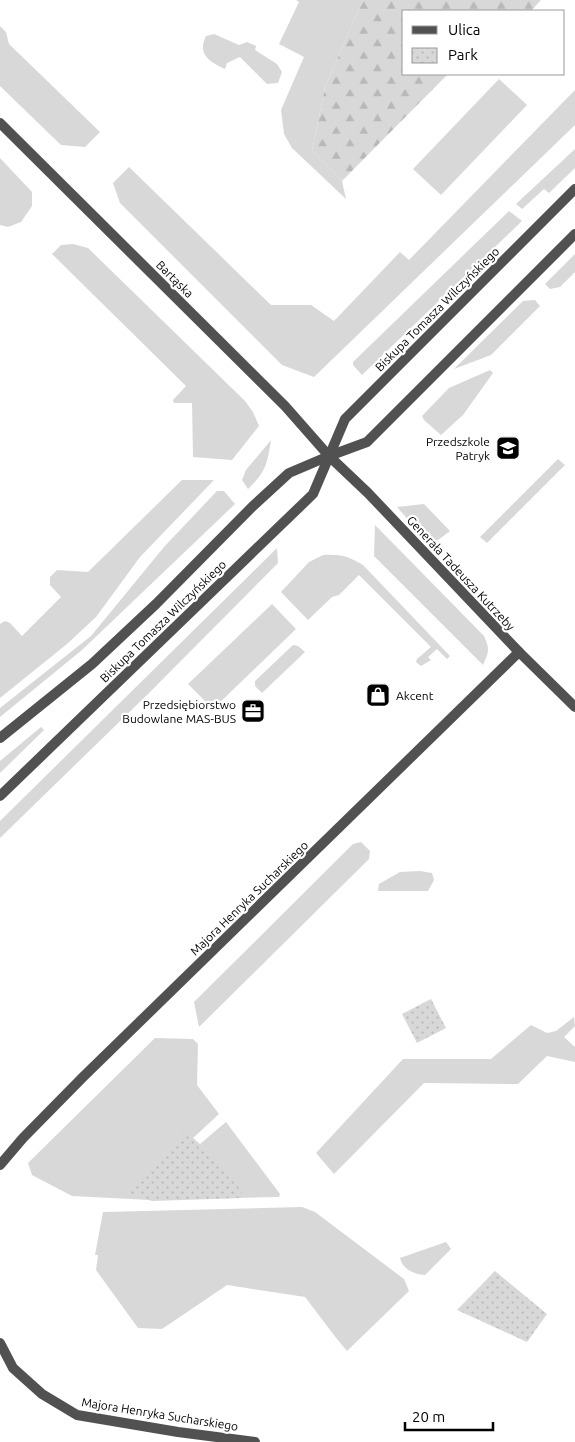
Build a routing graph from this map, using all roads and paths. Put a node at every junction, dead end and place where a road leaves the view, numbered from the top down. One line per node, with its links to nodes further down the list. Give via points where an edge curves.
1 (0, 123): 4 (street, Bartąska, via 285,406)
2 (575, 190): 4 (street, Biskupa Tomasza Wilczyńskiego, via 345,419)
3 (575, 234): 4 (street, Biskupa Tomasza Wilczyńskiego, via 367,442)
4 (329, 456): 5 (street, Generała Tadeusza Kutrzeby); 7 (street, Biskupa Tomasza Wilczyńskiego, via 289,474 99,657); 8 (street, Biskupa Tomasza Wilczyńskiego, via 314,494)
5 (519, 652): 6 (street, Generała Tadeusza Kutrzeby); 9 (street, Majora Henryka Sucharskiego, via 70,1091)
6 (575, 707)
7 (0, 738)
8 (0, 796)
9 (0, 1165)
10 (0, 1343): 11 (street, Majora Henryka Sucharskiego, via 13,1368 42,1394 77,1416)
11 (256, 1442)

